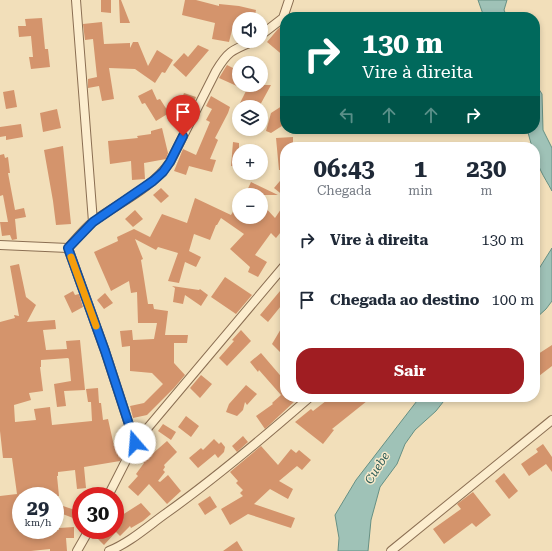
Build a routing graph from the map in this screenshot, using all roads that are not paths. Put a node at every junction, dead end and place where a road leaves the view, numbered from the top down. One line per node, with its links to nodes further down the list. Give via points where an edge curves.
1 (76, 0): 7 (street)
2 (289, 0): 3 (street)
3 (284, 12)
4 (280, 20): 5 (street)
5 (268, 29)
6 (238, 48): 7 (street, via 224,57 163,172)
7 (93, 222): 9 (street)
8 (0, 245): 9 (street)
9 (68, 248): 13 (street)
10 (280, 271): 13 (street)
11 (304, 402): 17 (street, via 195,493)
12 (552, 420): 18 (street)
13 (135, 443): 14 (street)
14 (113, 487)
15 (84, 539): 16 (street)
16 (77, 551)
17 (109, 551)
18 (391, 551)

